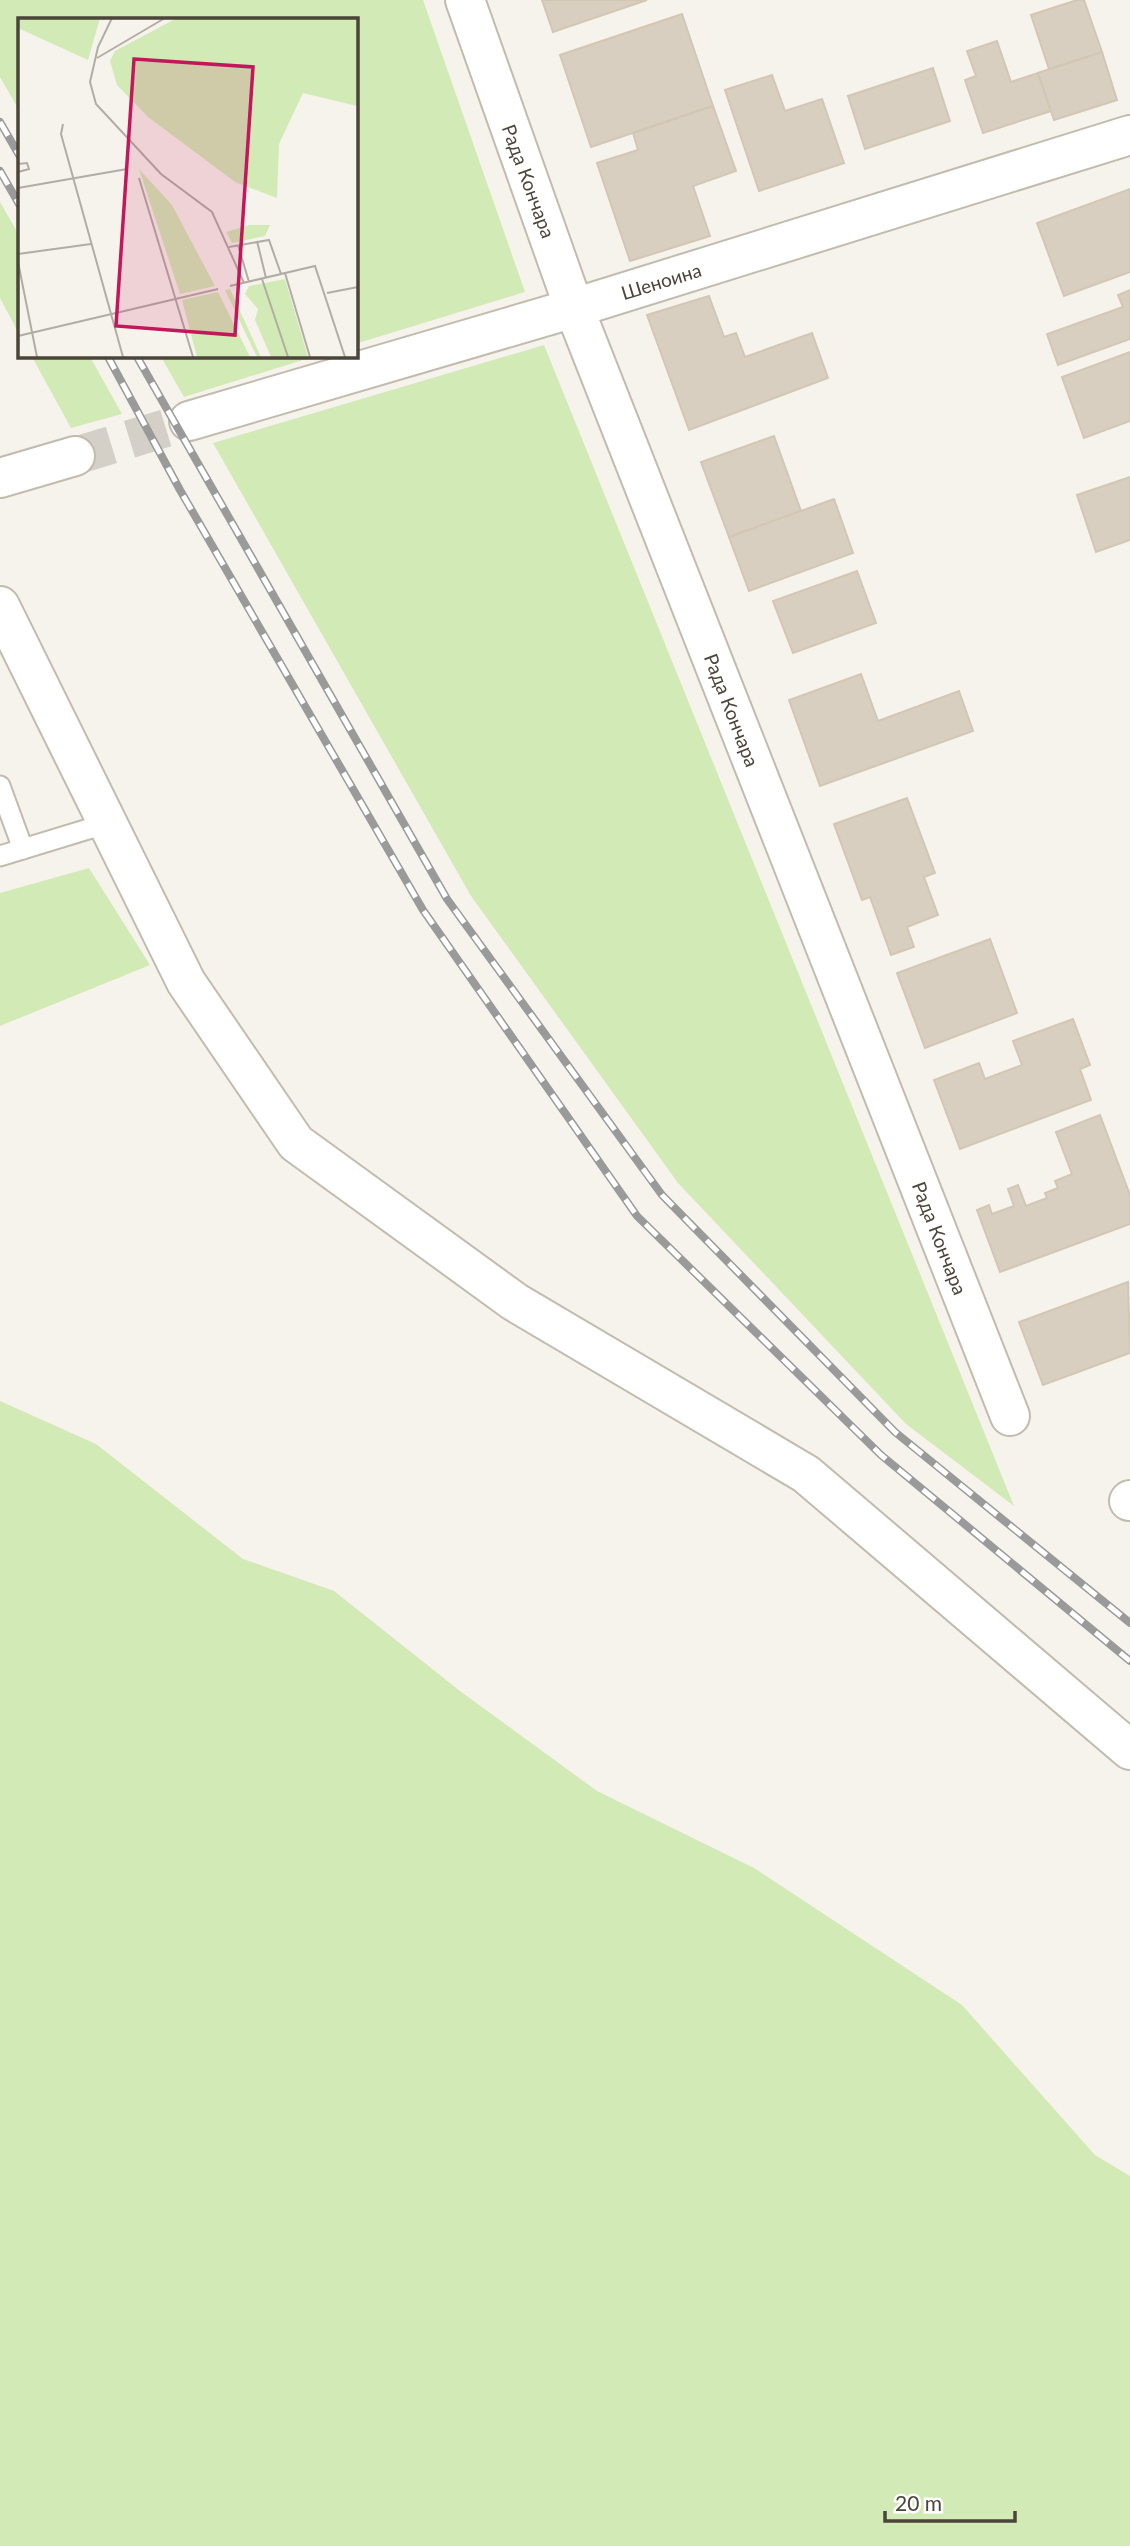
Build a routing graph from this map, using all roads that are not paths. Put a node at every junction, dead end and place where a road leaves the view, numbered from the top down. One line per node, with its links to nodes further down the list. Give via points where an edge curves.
1 (465, 0): 3 (street, Рада Кончара)
2 (1130, 135): 3 (street, Шеноина)
3 (574, 308): 4 (street, Шеноина); 12 (street, Рада Кончара)
4 (189, 421)
5 (75, 456): 6 (street)
6 (0, 478)
7 (0, 606): 9 (street)
8 (0, 786): 10 (lane)
9 (108, 823): 10 (lane); 13 (street, via 186,982 296,1143 515,1302 806,1474)
10 (23, 849): 11 (lane)
11 (0, 856)
12 (1010, 1416)
13 (1130, 1750)

